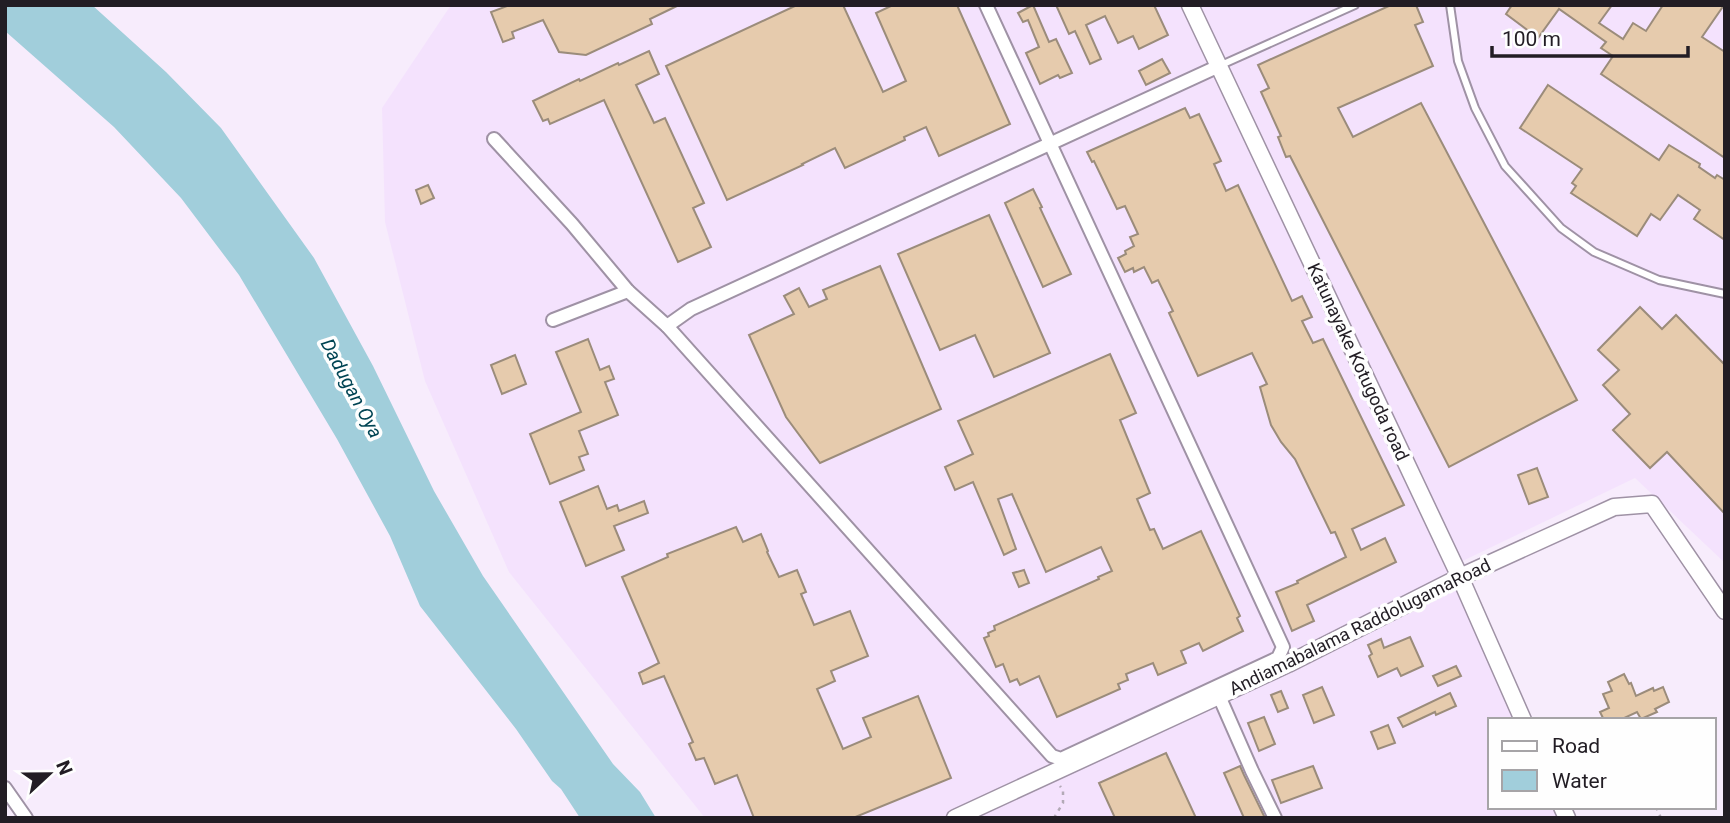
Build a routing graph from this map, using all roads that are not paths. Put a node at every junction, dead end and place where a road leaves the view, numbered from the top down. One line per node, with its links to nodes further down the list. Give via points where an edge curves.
1 (986, 5): 7 (street)
2 (1191, 5): 5 (street, Katunayake Kotugoda road)
3 (1355, 5): 5 (lane)
4 (1450, 5): 9 (lane, via 1458,61 1475,108 1505,166 1561,228 1594,252 1659,280)
5 (1219, 66): 7 (street); 12 (street, Katunayake Kotugoda road)
6 (494, 139): 8 (street)
7 (1049, 144): 11 (street, via 691,309); 11 (street, via 1283,647 1278,658 1061,759 1052,756)
8 (628, 291): 10 (street); 11 (street)
9 (1725, 294)
10 (553, 320)
11 (667, 326)
12 (1460, 577): 13 (street, Andiamabalama RaddolugamaRoad, via 1614,507 1652,504); 14 (street, Andiamabalama RaddolugamaRoad); 15 (street, Katunayake Kotugoda road)
13 (1725, 611)
14 (1219, 696): 18 (street, Andiamabalama RaddolugamaRoad); 19 (street)
15 (1522, 718)
16 (5, 788): 17 (street)
17 (26, 818)
18 (955, 818)
19 (1275, 818)

